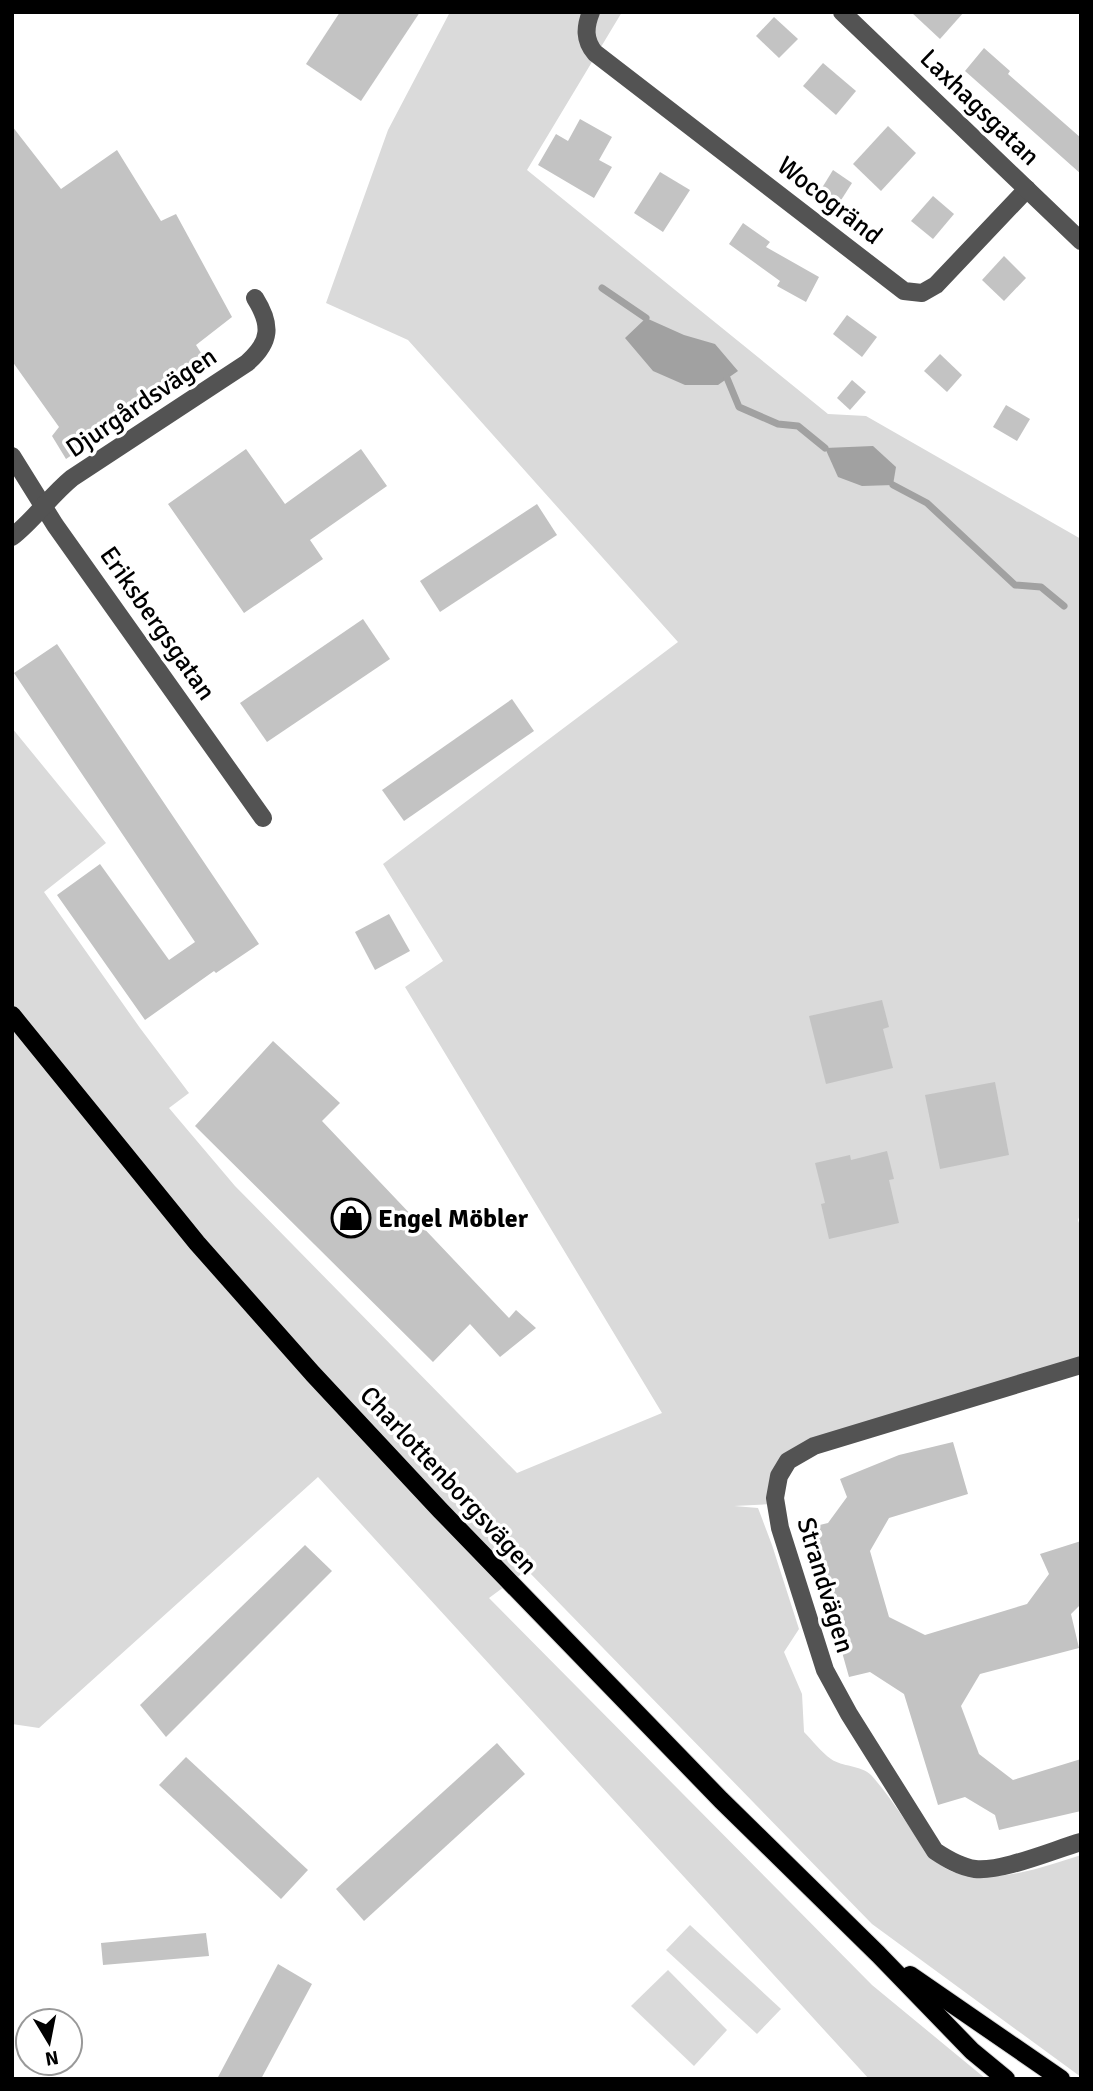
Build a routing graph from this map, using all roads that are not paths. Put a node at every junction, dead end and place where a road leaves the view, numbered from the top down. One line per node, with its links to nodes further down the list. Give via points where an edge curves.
1 (591, 12): 3 (street, Wocogränd, via 586,32 591,49 904,291 930,290)
2 (842, 12): 3 (street, Laxhagsgatan)
3 (1027, 189): 4 (street, Laxhagsgatan)
4 (1081, 241)
5 (255, 298): 7 (street, Djurgårdsvägen, via 267,328 260,352 72,478)
6 (12, 456): 7 (street, Eriksbergsgatan)
7 (44, 506): 8 (street, Djurgårdsvägen); 9 (street, Eriksbergsgatan)
8 (12, 537)
9 (263, 818)
10 (12, 1015): 13 (main road, Charlottenborgsvägen, via 197,1243 313,1374 576,1653)
11 (1081, 1365): 12 (street, Strandvägen, via 806,1450 788,1461 779,1476 775,1498 780,1528 825,1670 935,1851 974,1869 992,1868)
12 (1081, 1842)
13 (878, 1954): 14 (main road, Charlottenborgsvägen, via 972,2051); 15 (main road, Charlottenborgsvägen)
14 (1006, 2079)
15 (1061, 2079)

